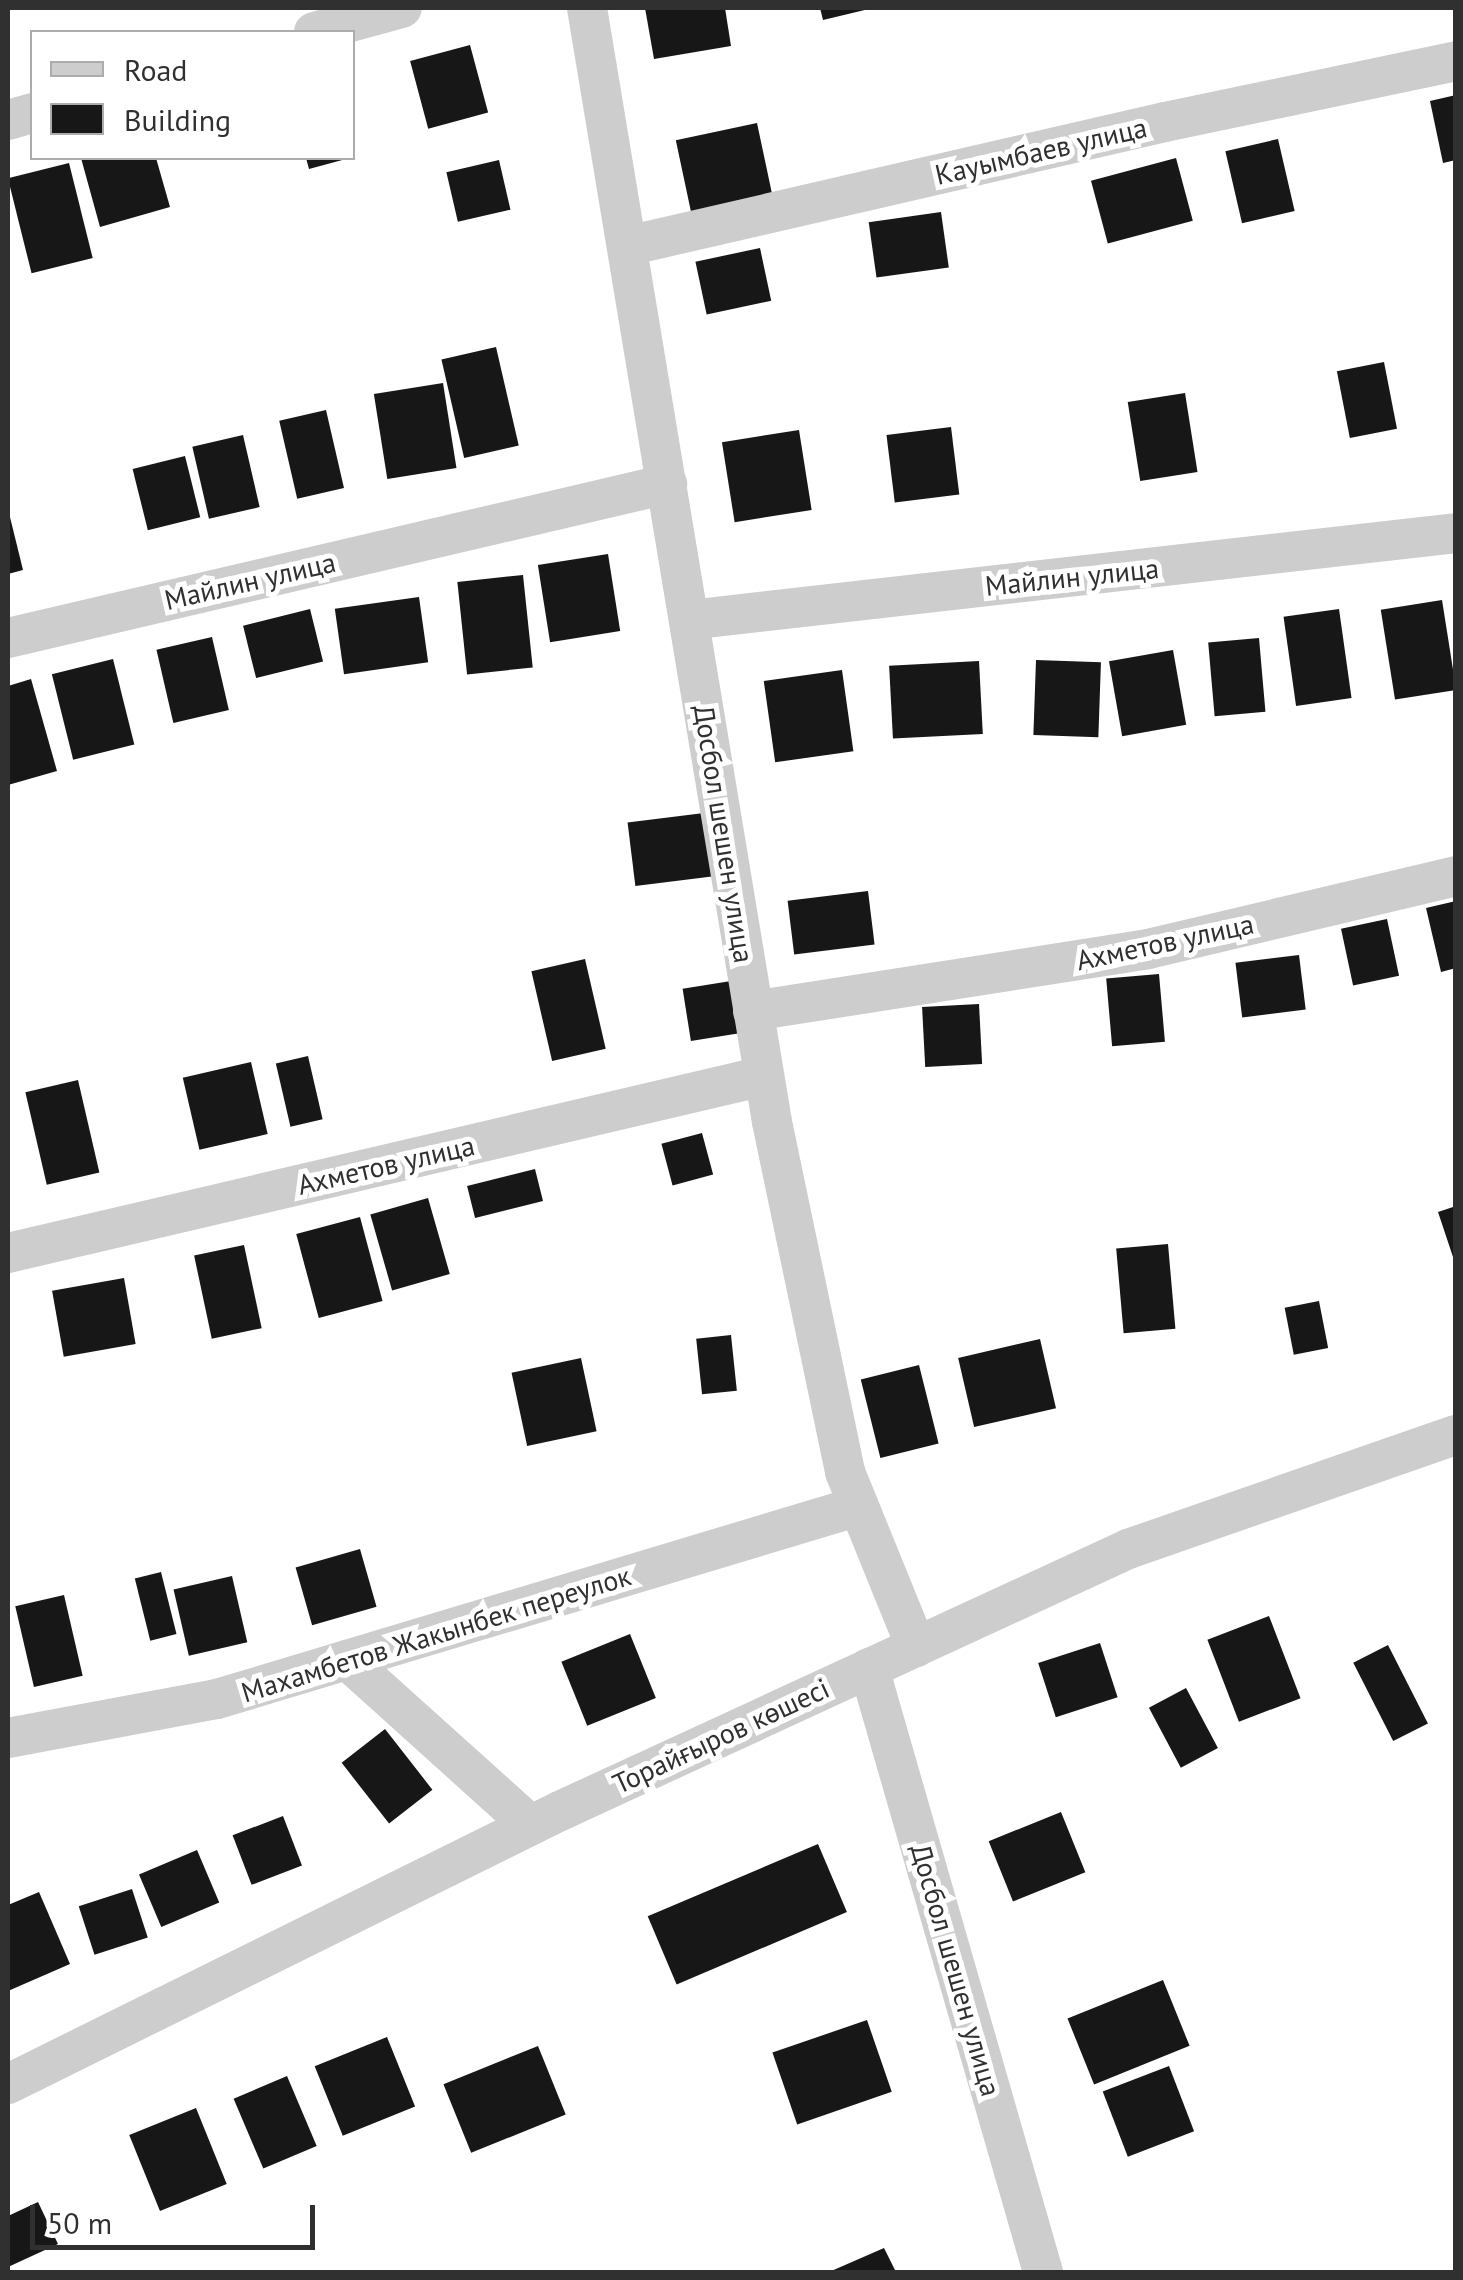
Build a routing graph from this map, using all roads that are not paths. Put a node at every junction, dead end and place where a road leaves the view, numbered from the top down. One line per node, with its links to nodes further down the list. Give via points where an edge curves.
1 (402, 8): 3 (street)
2 (587, 8): 5 (street, Досбол шешен улица)
3 (321, 30)
4 (1456, 61): 5 (street, Кауымбаев улица)
5 (627, 246): 6 (street, Досбол шешен улица)
6 (667, 484): 8 (street, Досбол шешен улица); 9 (street, Майлин улица)
7 (1456, 533): 8 (street, Майлин улица)
8 (689, 620): 11 (street, Досбол шешен улица)
9 (8, 638)
10 (1456, 876): 11 (street, Ахметов улица, via 1148,950)
11 (754, 1011): 12 (street, Досбол шешен улица)
12 (764, 1076): 13 (street, Ахметов улица); 15 (street, Досбол шешен улица, via 844,1472)
13 (8, 1254)
14 (1456, 1435): 16 (street, Торайғыров көшесі, via 1128,1549)
15 (859, 1506): 16 (street, Досбол шешен улица); 17 (street, Махамбетов Жакынбек переулок)
16 (916, 1646): 18 (street, Торайғыров көшесі)
17 (347, 1660): 19 (street, Махамбетов Жакынбек переулок, via 217,1700); 20 (street)
18 (870, 1668): 20 (street, Торайғыров көшесі); 22 (street, Досбол шешен улица)
19 (8, 1738)
20 (530, 1825): 21 (street, Торайғыров көшесі)
21 (8, 2084)
22 (1044, 2272)

